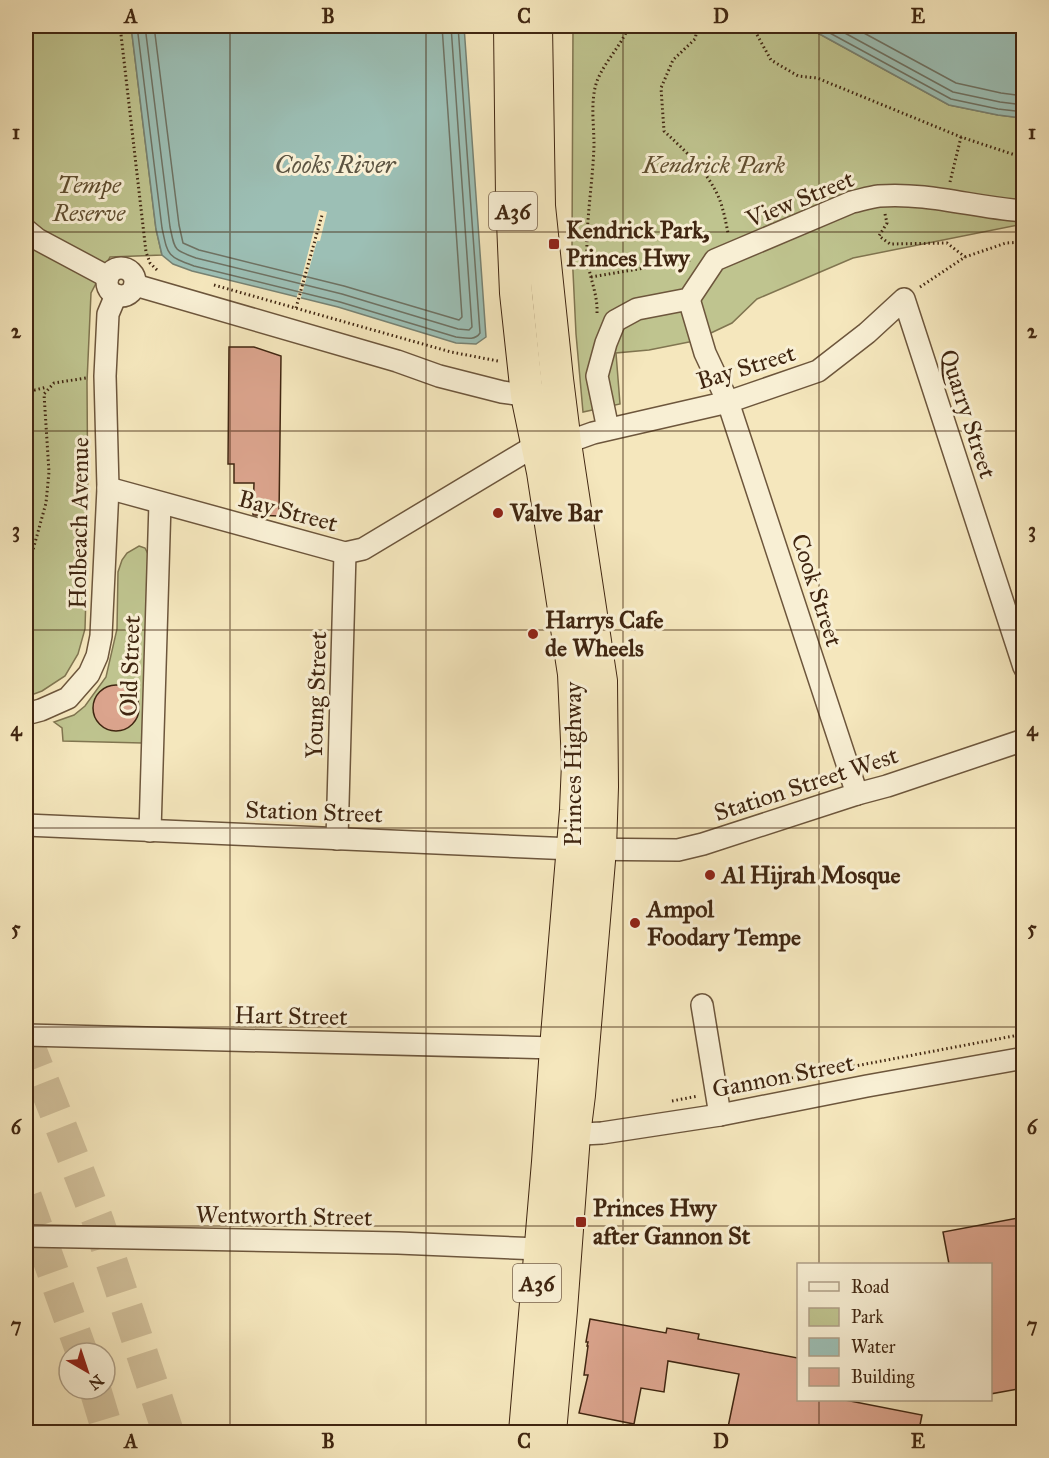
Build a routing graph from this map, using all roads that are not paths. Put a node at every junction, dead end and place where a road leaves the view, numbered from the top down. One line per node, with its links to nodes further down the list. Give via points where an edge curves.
1 (510, 26): 8 (highway, Princes Highway / A36, via 516,293)
2 (536, 26): 9 (highway, Princes Highway / A36, via 539,206)
3 (1023, 211): 6 (street, View Street, via 913,197 881,196 852,202 723,257)
4 (26, 230): 5 (street)
5 (120, 286): 8 (street, via 157,292 439,376); 13 (street, Holbeach Avenue, via 108,314)
6 (689, 299): 10 (street, via 705,353); 11 (street, via 637,309 615,321 597,376)
7 (896, 306): 10 (street, Bay Street, via 818,371); 16 (street, Quarry Street)
8 (527, 395): 9 (street); 12 (highway, Princes Highway / A36)
9 (560, 400): 12 (highway, Princes Highway / A36)
10 (728, 402): 11 (street, Bay Street); 19 (street, Cook Street)
11 (608, 429): 12 (street, Bay Street)
12 (551, 444): 15 (street, Bay Street, via 363,549); 23 (highway, Princes Highway / A36, via 574,674 576,810)
13 (108, 488): 14 (street, Bay Street); 17 (street, Holbeach Avenue, via 97,656 89,674 68,698)
14 (160, 503): 15 (street, Bay Street); 21 (street, Old Street)
15 (345, 553): 22 (street, Young Street)
16 (1023, 667)
17 (26, 714)
18 (1023, 740): 19 (street, Station Street West)
19 (857, 794): 23 (street, Station Street West, via 678,850)
20 (26, 825): 21 (street, Station Street)
21 (150, 831): 22 (street, Station Street)
22 (337, 839): 23 (street, Station Street)
23 (586, 849): 26 (highway, Princes Highway / A36); 29 (highway, Princes Highway / A36, via 579,1095)
24 (702, 1005): 28 (street)
25 (26, 1035): 26 (street, Hart Street)
26 (556, 1048): 29 (highway, Princes Highway / A36)
27 (1023, 1058): 28 (street, Gannon Street)
28 (720, 1115): 29 (street, Gannon Street, via 602,1133)
29 (562, 1134): 31 (highway, Princes Highway / A36); 33 (highway, Princes Highway / A36, via 561,1310)
30 (26, 1236): 31 (street, Wentworth Street)
31 (540, 1249): 32 (highway, Princes Highway / A36)
32 (525, 1432)
33 (550, 1432)

